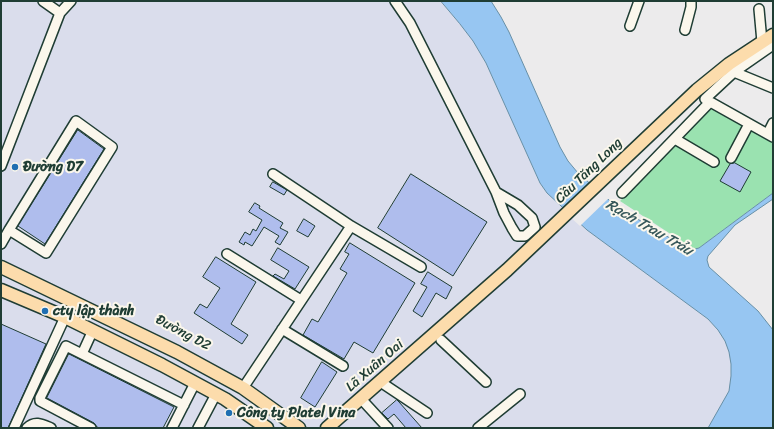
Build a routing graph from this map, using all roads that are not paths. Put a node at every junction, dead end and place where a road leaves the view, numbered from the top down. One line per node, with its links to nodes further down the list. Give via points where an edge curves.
1 (43, 1): 7 (street)
2 (71, 1): 7 (street)
3 (395, 1): 22 (street, via 410,23)
4 (639, 1): 8 (street)
5 (691, 1): 9 (street)
6 (759, 9): 11 (street)
7 (60, 13): 20 (street)
8 (630, 26)
9 (685, 30)
10 (773, 35): 11 (main road)
11 (765, 43): 12 (street); 34 (main road, Cầu Tăng Long, via 729,64 697,90 507,270)
12 (734, 72): 13 (street); 14 (street)
13 (773, 88)
14 (707, 100): 15 (street); 17 (street)
15 (749, 124): 16 (street); 18 (street)
16 (772, 129)
17 (675, 139): 19 (street); 23 (street)
18 (731, 158)
19 (714, 162)
20 (1, 166)
21 (273, 174): 24 (street)
22 (496, 192): 22 (street, via 504,213 518,236 525,236 535,228 532,218 518,205)
23 (622, 193)
24 (351, 226): 28 (street); 32 (street)
25 (9, 230): 25 (street, via 76,121 112,147 46,253); 26 (street)
26 (1, 244)
27 (227, 254): 32 (street)
28 (421, 267)
29 (4, 268): 43 (main road, Đường D2, via 172,349)
30 (1, 290): 33 (main road)
31 (1, 294): 33 (main road, via 47,315)
32 (301, 300): 35 (street)
33 (61, 316): 36 (main road); 50 (street)
34 (443, 326): 58 (main road, Lã Xuân Oai)
35 (282, 329): 39 (street); 43 (street)
36 (96, 332): 38 (street); 40 (main road)
37 (441, 340): 41 (street)
38 (82, 354): 47 (street); 53 (street, via 66,346 40,401)
39 (343, 366)
40 (192, 381): 44 (main road); 47 (street)
41 (486, 382)
42 (385, 385): 48 (street)
43 (243, 388): 57 (main road, Đường D2)
44 (216, 394): 55 (street); 56 (main road)
45 (520, 394): 49 (street)
46 (364, 402): 59 (street)
47 (184, 405): 54 (street)
48 (427, 413)
49 (481, 427)
50 (14, 428)
51 (27, 428): 52 (street, via 34,423)
52 (51, 428)
53 (90, 428)
54 (172, 428)
55 (198, 428)
56 (267, 428)
57 (299, 428)
58 (327, 428)
59 (388, 428)

